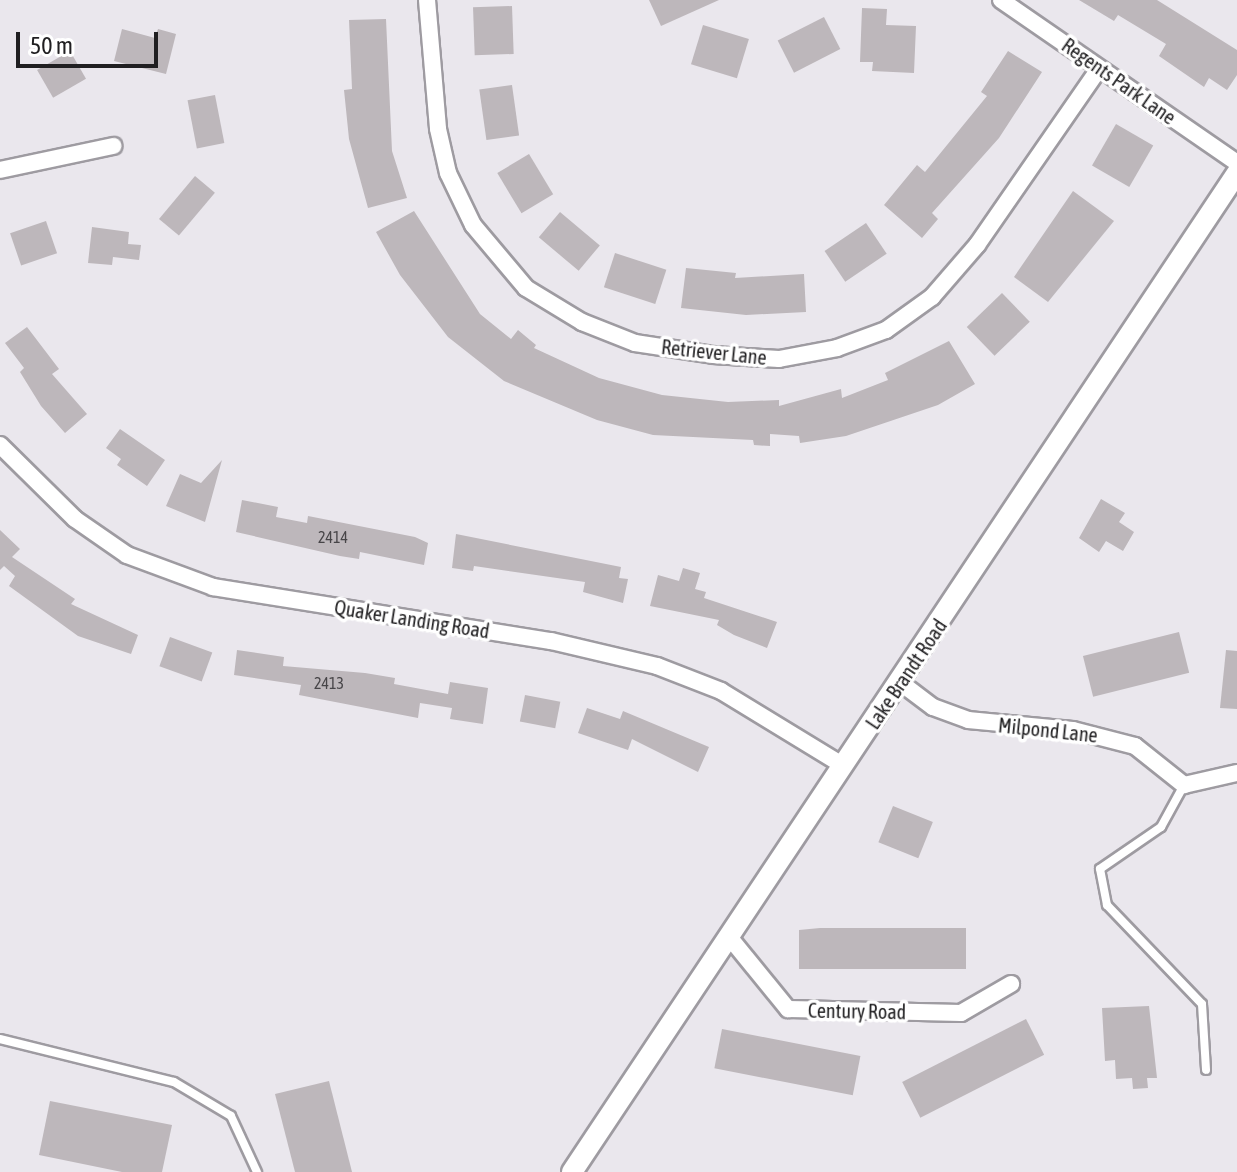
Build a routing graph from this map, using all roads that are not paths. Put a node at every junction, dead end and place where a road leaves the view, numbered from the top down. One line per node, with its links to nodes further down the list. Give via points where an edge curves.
1 (427, 0): 3 (street, Retriever Lane, via 438,129 448,173 473,225 526,288 582,322 635,343 713,355 779,359 837,348 886,330 932,297 977,245)
2 (1001, 0): 3 (street, Regents Park Lane)
3 (1099, 69): 5 (street, Regents Park Lane)
4 (113, 146): 6 (street)
5 (1237, 163)
6 (0, 170)
7 (1237, 173): 9 (street, Lake Brandt Road)
8 (0, 445): 10 (street, Quaker Landing Road, via 75,519 127,555 213,587 551,641 657,666 721,691)
9 (901, 683): 10 (street, Lake Brandt Road); 12 (street, Milpond Lane, via 933,707 968,720 1073,730 1135,746)
10 (844, 766): 13 (street, Lake Brandt Road)
11 (1237, 773): 12 (street)
12 (1184, 785): 16 (lane, via 1161,827 1100,869 1107,905 1202,1004)
13 (730, 938): 14 (street, Century Road, via 788,1009 961,1013); 18 (street, Lake Brandt Road)
14 (1011, 984)
15 (0, 1039): 17 (lane, via 174,1082 231,1116)
16 (1206, 1070)
17 (257, 1172)
18 (572, 1172)

